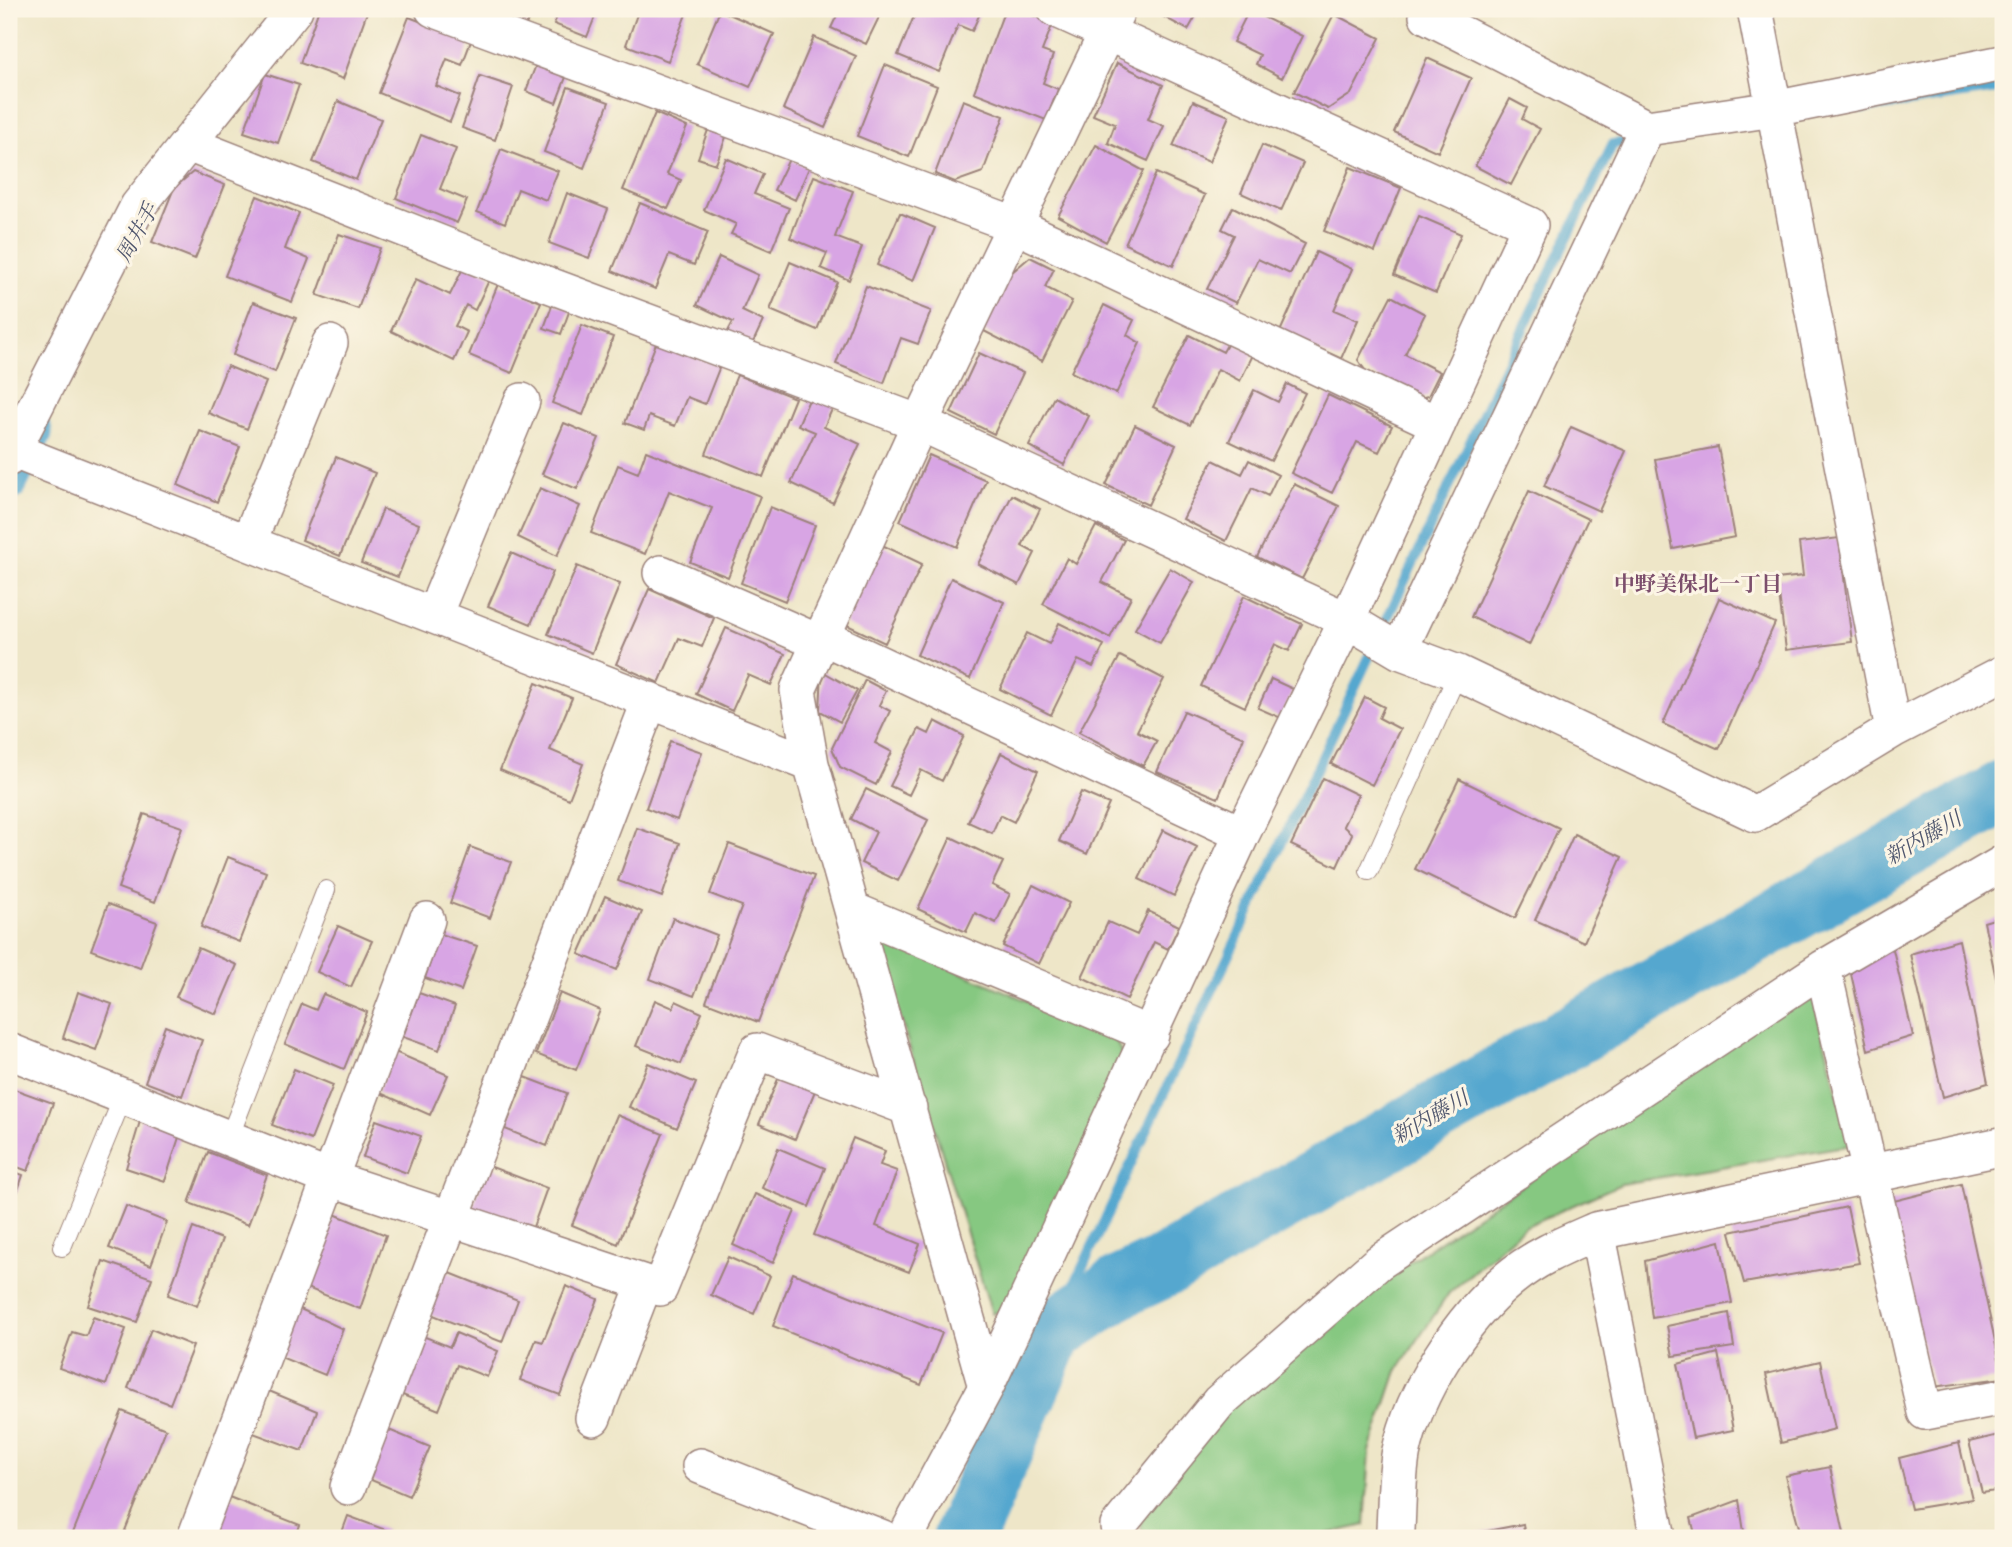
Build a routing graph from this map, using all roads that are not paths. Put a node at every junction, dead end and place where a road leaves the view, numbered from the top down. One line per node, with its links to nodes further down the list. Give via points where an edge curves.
1 (295, 9): 10 (street)
2 (433, 9): 11 (street)
3 (1055, 9): 6 (street)
4 (1431, 9): 9 (street, via 1427,16)
5 (1755, 9): 8 (street)
6 (1113, 19): 11 (street); 15 (street, via 1530,225)
7 (2003, 63): 8 (street)
8 (1774, 109): 9 (street); 26 (street)
9 (1647, 128): 22 (street)
10 (188, 144): 14 (street, via 514,272); 16 (street, via 138,206)
11 (1017, 226): 14 (street); 15 (street)
12 (330, 343): 17 (street)
13 (522, 401): 19 (street)
14 (920, 423): 20 (street); 21 (street)
15 (1438, 424): 20 (street)
16 (10, 452): 17 (street)
17 (248, 542): 19 (street)
18 (661, 573): 21 (street)
19 (434, 615): 25 (street)
20 (1347, 620): 22 (street); 28 (street)
21 (820, 639): 27 (street, via 798,690); 28 (street)
22 (1399, 650): 23 (street)
23 (1458, 673): 26 (street, via 1755,814); 30 (lane)
24 (2003, 673): 26 (street)
25 (650, 700): 27 (street); 43 (street)
26 (1893, 730)
27 (811, 764): 32 (street)
28 (1242, 834): 35 (street)
29 (2003, 863): 34 (street)
30 (1369, 871)
31 (326, 890): 39 (lane)
32 (855, 911): 35 (street); 38 (street)
33 (427, 920): 42 (street)
34 (1822, 968): 41 (street); 55 (street, via 1378,1263 1219,1402 1118,1526)
35 (1151, 1035): 47 (street)
36 (9, 1051): 37 (street)
37 (123, 1097): 39 (street); 45 (lane)
38 (909, 1108): 46 (street, via 757,1051 660,1288); 47 (street)
39 (229, 1138): 42 (street)
40 (2003, 1146): 41 (street)
41 (1869, 1174): 44 (street); 48 (street, via 1925,1412)
42 (329, 1178): 43 (street); 52 (street)
43 (452, 1218): 46 (street); 51 (street)
44 (1597, 1231): 56 (street, via 1553,1250 1509,1278 1465,1324 1426,1385 1401,1453); 57 (street)
45 (62, 1247)
46 (645, 1283): 49 (street)
47 (986, 1387): 54 (street)
48 (2003, 1397)
49 (593, 1418)
50 (700, 1466): 53 (street)
51 (348, 1487)
52 (195, 1538)
53 (883, 1538)
54 (905, 1538)
55 (1120, 1538)
56 (1395, 1538)
57 (1658, 1538)

